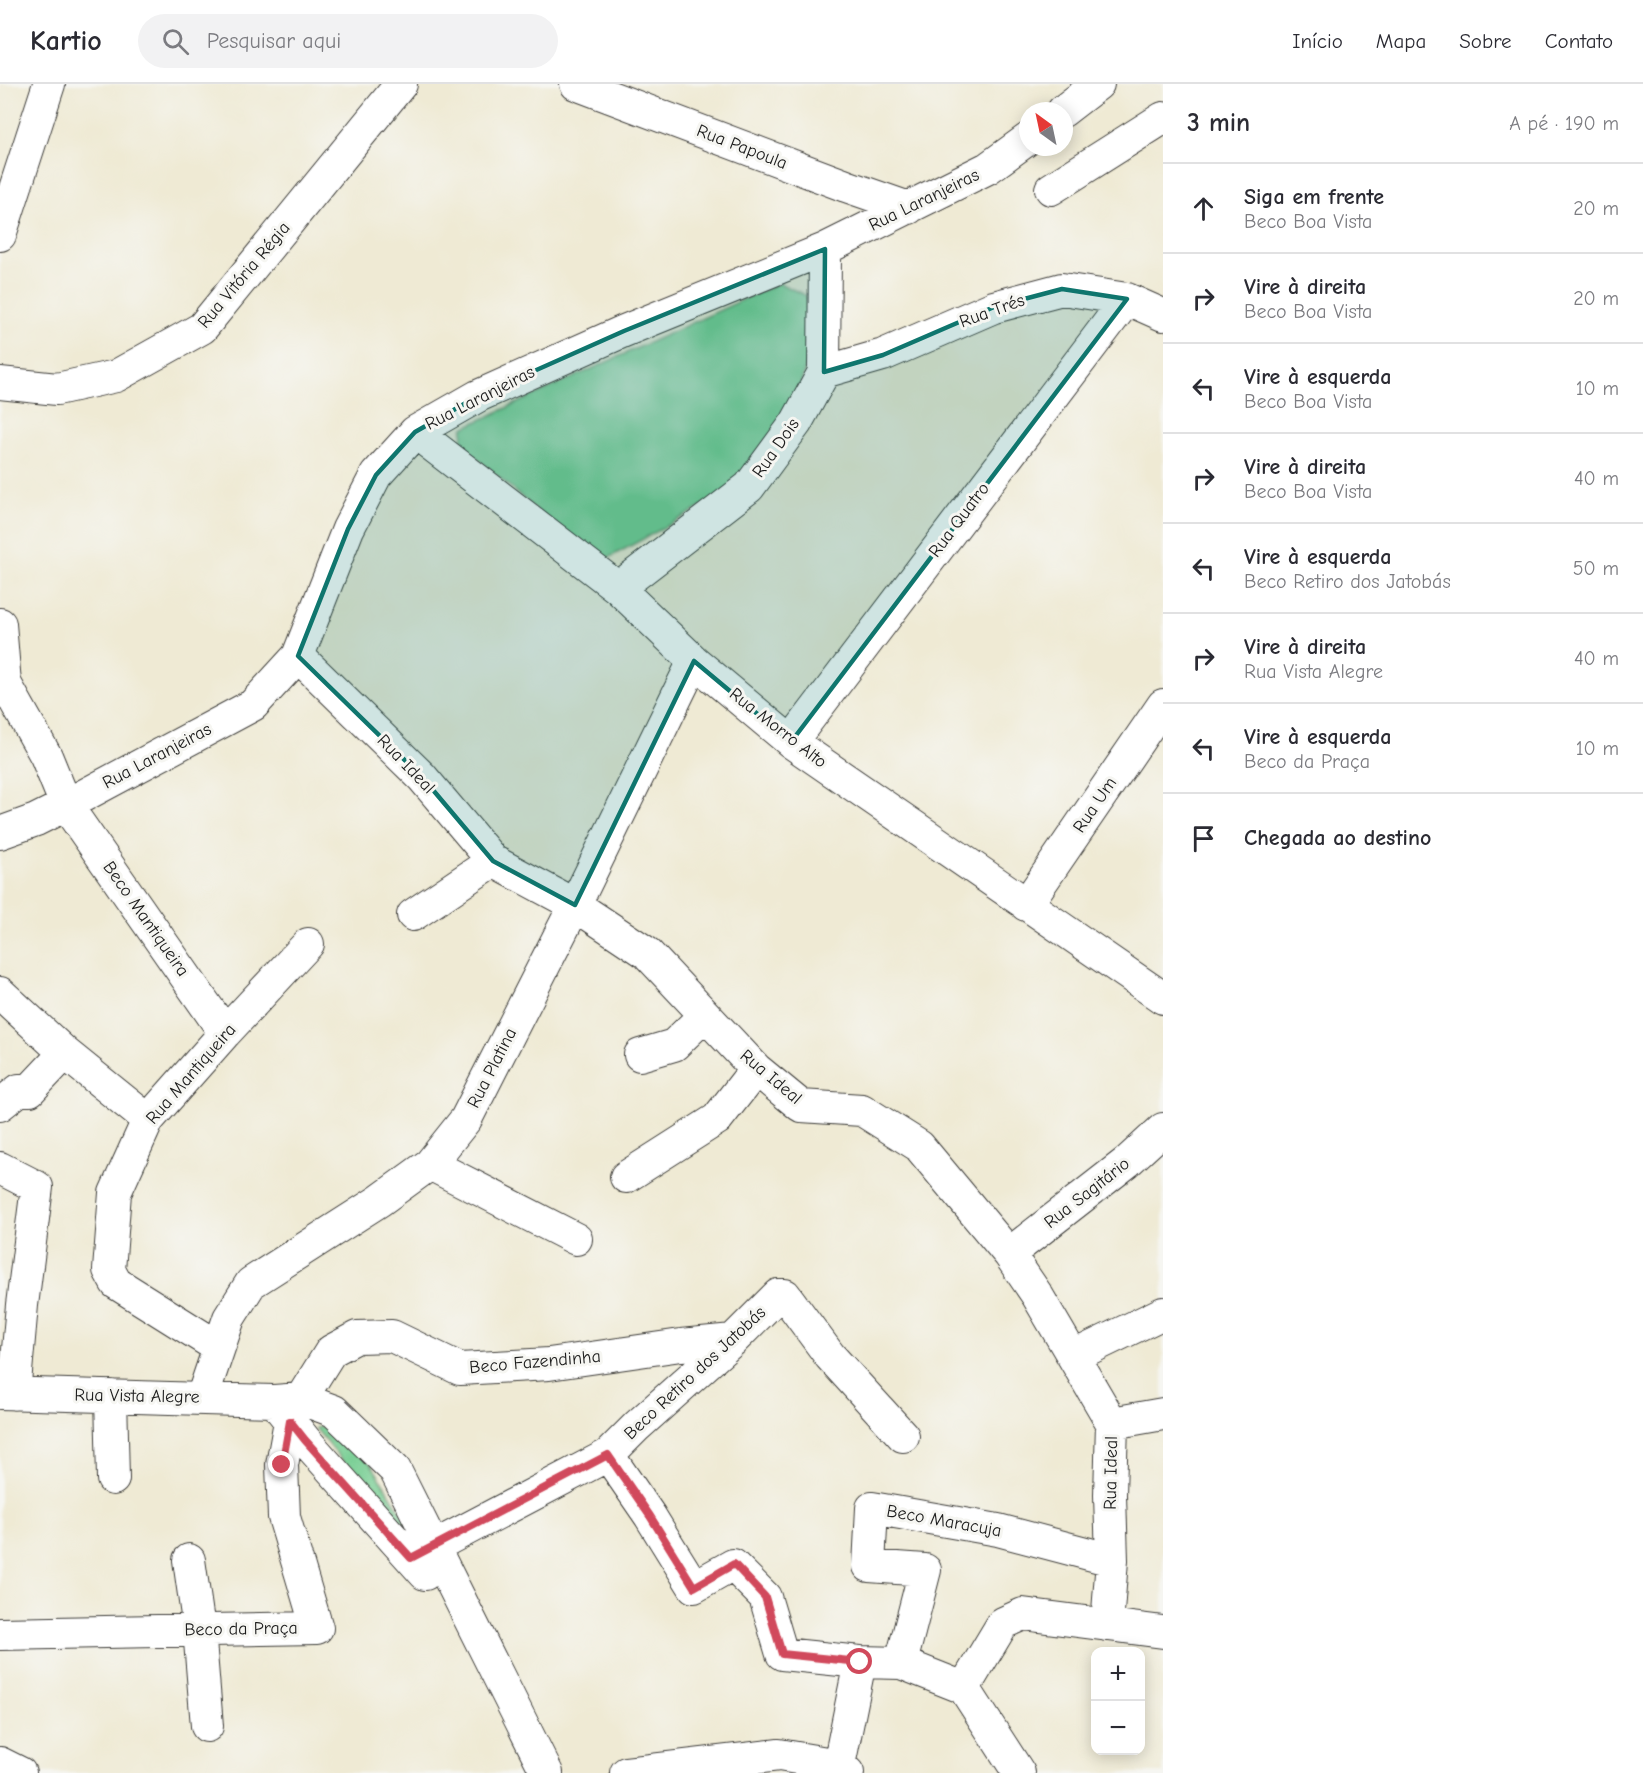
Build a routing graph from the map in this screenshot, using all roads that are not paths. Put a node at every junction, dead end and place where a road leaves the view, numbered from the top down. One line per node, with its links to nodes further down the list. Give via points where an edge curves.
1 (50, 84): 10 (street)
2 (401, 84): 15 (street, Rua Vitória Régia, via 202,328 116,376 57,388)
3 (576, 84): 9 (street, Rua Papoula)
4 (1098, 84): 5 (street)
5 (1073, 103)
6 (1163, 118): 8 (street)
7 (1019, 146): 9 (street, Rua Laranjeiras, via 988,168)
8 (1051, 189)
9 (909, 208): 11 (street, Rua Laranjeiras)
10 (0, 235)
11 (825, 249): 14 (street, Rua Dois); 16 (street, Rua Laranjeiras, via 478,396)
12 (1127, 298): 13 (street, Rua Trés); 14 (street, Rua Trés, via 1062,289 994,307 883,355); 22 (street, Rua Quatro)
13 (1163, 315)
14 (824, 372): 17 (street, Rua Dois, via 796,423 749,487)
15 (0, 383)
16 (415, 432): 17 (street, Rua Morro Alto); 19 (street, Rua Laranjeiras, via 376,475 348,529)
17 (618, 588): 20 (street, Rua Morro Alto)
18 (0, 624): 23 (street, Beco Mantiqueira, via 5,683 46,756)
19 (298, 656): 23 (street, Rua Laranjeiras, via 253,705); 25 (street, Rua Ideal, via 422,777)
20 (694, 660): 22 (street, Rua Morro Alto); 27 (street, Rua Platina)
21 (1163, 705): 26 (street, Rua Um)
22 (791, 742): 26 (street, Rua Morro Alto)
23 (66, 805): 24 (street, Rua Laranjeiras); 33 (street, Beco Mantiqueira)
24 (0, 833)
25 (493, 861): 27 (street, Rua Ideal); 28 (street)
26 (1026, 904): 31 (street, Rua Morro Alto)
27 (575, 905): 32 (street, Rua Ideal, via 647,954); 40 (street, Rua Platina, via 466,1119)
28 (413, 915)
29 (308, 944): 33 (street, Rua Mantiqueira)
30 (0, 993): 34 (street)
31 (1163, 998)
32 (705, 1016): 35 (street, via 674,1045); 36 (street, Rua Ideal)
33 (225, 1032): 38 (street, Rua Mantiqueira)
34 (65, 1053): 37 (street, via 30,1090 19,1090); 38 (street)
35 (640, 1055)
36 (756, 1069): 42 (street, via 717,1119); 44 (street, Rua Ideal, via 801,1106 862,1110 919,1146)
37 (0, 1105)
38 (148, 1120): 47 (street, Rua Mantiqueira, via 115,1193 109,1270 116,1283)
39 (1163, 1129): 44 (street, Rua Sagitário)
40 (430, 1164): 43 (street); 47 (street, Rua Platina, via 250,1283)
41 (0, 1168): 49 (street, via 37,1187)
42 (626, 1177)
43 (576, 1239)
44 (1009, 1254): 48 (street, Rua Ideal)
45 (1163, 1312): 48 (street)
46 (733, 1340): 52 (street, Beco Fazendinha, via 549,1364 460,1369 392,1336 357,1337 332,1351); 55 (street, Beco Retiro dos Jatobás, via 778,1295 784,1295 830,1356); 56 (street, Beco Retiro dos Jatobás)
47 (218, 1347): 51 (street, Rua Platina)
48 (1074, 1356): 54 (street, Rua Ideal)
49 (7, 1394): 50 (street, Rua Vista Alegre)
50 (111, 1396): 51 (street, Rua Vista Alegre); 57 (street)
51 (202, 1398): 52 (street, Rua Vista Alegre)
52 (288, 1407): 58 (street, Rua Vista Alegre, via 305,1440); 58 (street, Rua Vista Alegre, via 334,1412 395,1470); 62 (street, Beco da Praça, via 282,1465 284,1517 317,1628)
53 (1163, 1414): 54 (street)
54 (1112, 1423): 60 (street, Rua Ideal)
55 (903, 1436)
56 (608, 1455): 58 (street, Beco Retiro dos Jatobás); 65 (street, via 694,1587 734,1564 765,1597 782,1654)
57 (113, 1479)
58 (422, 1552): 72 (street, Rua Vista Alegre, via 476,1633)
59 (189, 1560): 62 (street)
60 (1112, 1560): 61 (street, Rua Ideal); 66 (street, Beco Maracuja, via 998,1530 873,1508 869,1566 925,1570)
61 (1107, 1625): 63 (street); 67 (street, via 1023,1614 1003,1623)
62 (199, 1629): 64 (street, Beco da Praça); 68 (street)
63 (1163, 1632)
64 (0, 1634)
65 (860, 1662): 66 (street); 70 (street)
66 (901, 1663): 67 (street)
67 (964, 1688): 74 (street)
68 (207, 1726)
69 (0, 1763): 71 (street)
70 (844, 1769): 73 (street, via 779,1755)
71 (20, 1773)
72 (547, 1773)
73 (626, 1773)
74 (1019, 1773)

